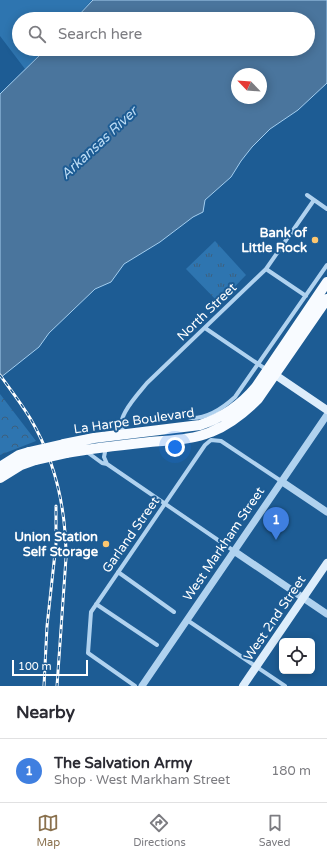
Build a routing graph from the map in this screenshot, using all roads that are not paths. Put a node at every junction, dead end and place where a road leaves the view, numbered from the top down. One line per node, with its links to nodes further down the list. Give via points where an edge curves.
1 (306, 195): 2 (street)
2 (314, 200): 3 (street); 5 (street, North Street)
3 (327, 209)
4 (327, 265): 7 (street)
5 (266, 269): 7 (street); 9 (street, North Street)
6 (327, 282): 11 (main road, La Harpe Boulevard)
7 (306, 296): 10 (street)
8 (327, 299): 11 (main road, La Harpe Boulevard)
9 (205, 328): 10 (street); 15 (street, North Street, via 138,393 121,419 120,426)
10 (258, 364): 11 (street); 14 (street, via 230,402 204,416)
11 (271, 372): 12 (main road); 15 (main road, La Harpe Boulevard, via 244,400 214,420 184,428); 16 (main road, La Harpe Boulevard, via 258,399 250,408 231,422 210,432 189,438)
12 (327, 410)
13 (327, 415): 23 (street, West Markham Street)
14 (190, 418)
15 (124, 434): 17 (main road, La Harpe Boulevard)
16 (106, 446): 18 (main road, La Harpe Boulevard); 20 (street, via 104,454)
17 (65, 449): 18 (main road, La Harpe Boulevard); 19 (main road, La Harpe Boulevard, bridge)
18 (83, 450): 20 (street)
19 (32, 456): 21 (main road, La Harpe Boulevard, via 20,455); 22 (main road, La Harpe Boulevard)
20 (107, 464): 24 (street)
21 (0, 467)
22 (0, 478)
23 (281, 481): 24 (street, Garland Street, via 221,441 213,439 204,445); 25 (street); 26 (street, West Markham Street)
24 (165, 504): 26 (street); 28 (street, Garland Street)
25 (327, 512)
26 (234, 551): 29 (street); 33 (street, West Markham Street)
27 (327, 564): 29 (main road, West 2nd Street)
28 (118, 572): 30 (street, Garland Street); 31 (street)
29 (304, 598): 32 (street); 35 (main road, West 2nd Street)
30 (96, 604): 34 (street); 36 (street, Garland Street, via 91,612 88,653)
31 (174, 612)
32 (327, 614)
33 (187, 620): 35 (street); 37 (street, West Markham Street)
34 (157, 645)
35 (256, 667): 38 (main road, West 2nd Street); 39 (street)
36 (135, 686)
37 (142, 686)
38 (243, 686)
39 (285, 686)

